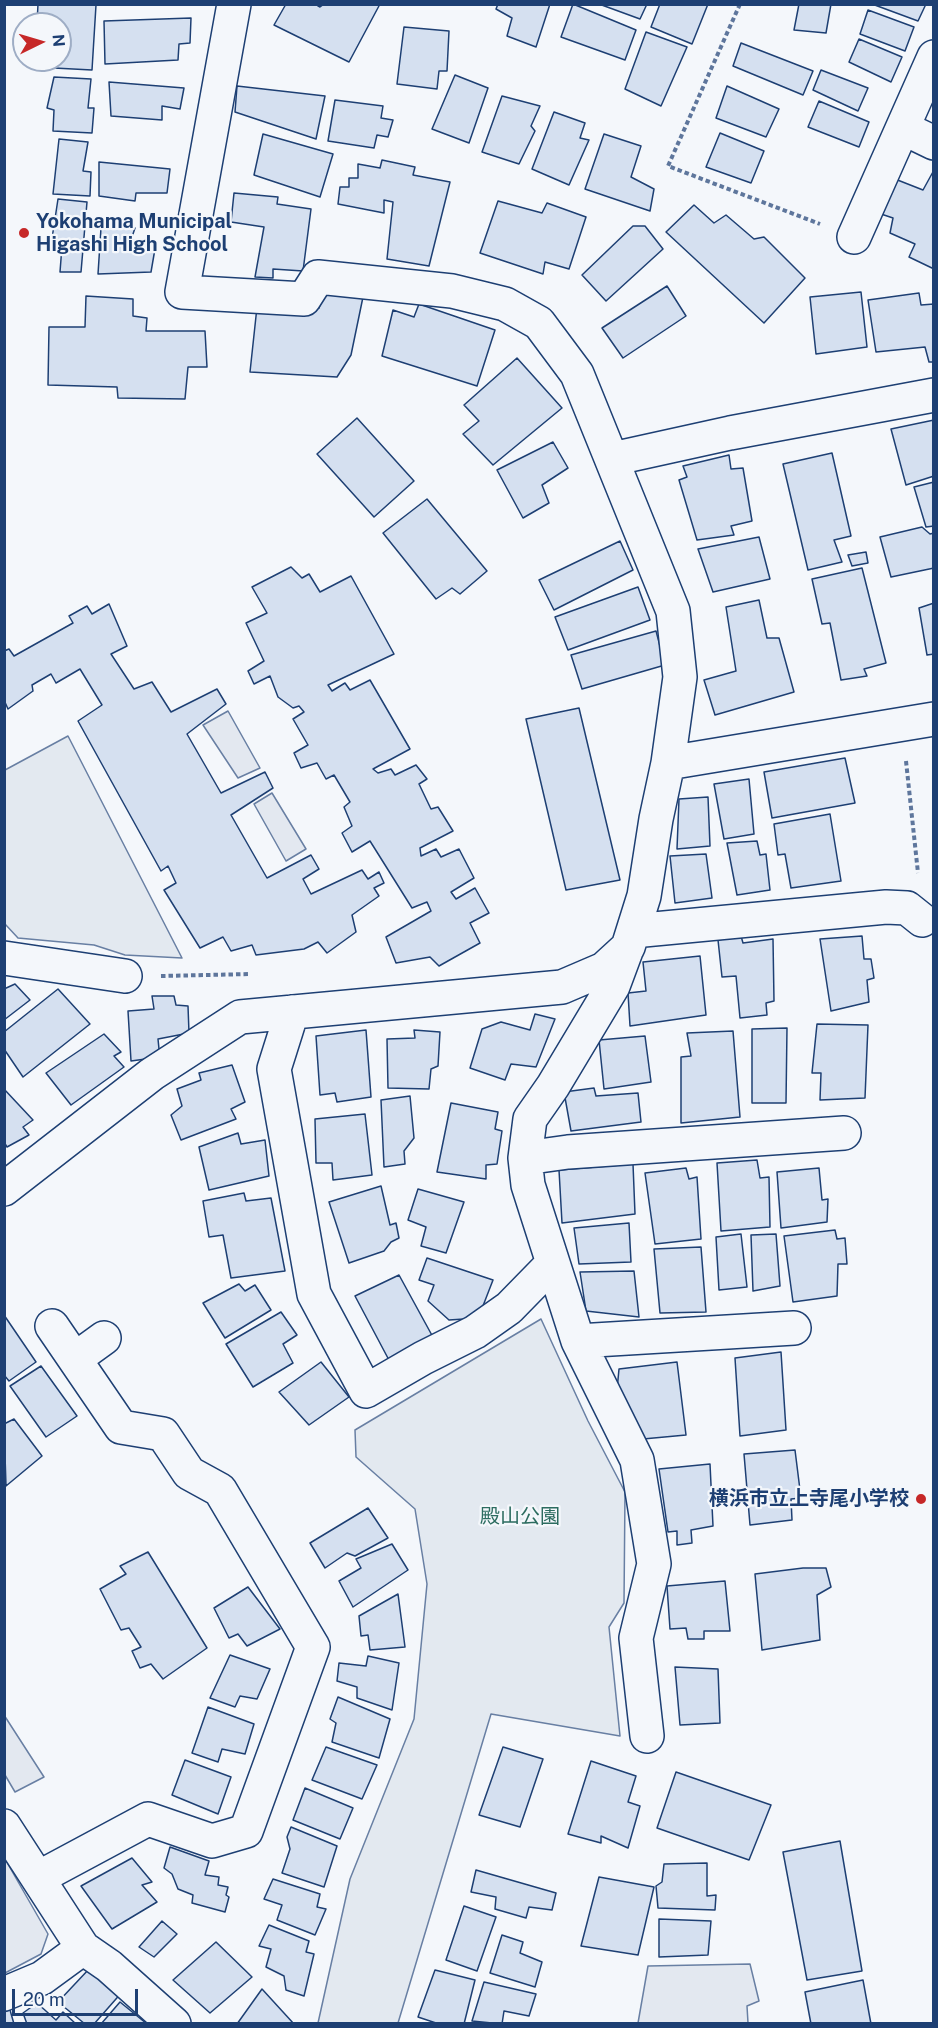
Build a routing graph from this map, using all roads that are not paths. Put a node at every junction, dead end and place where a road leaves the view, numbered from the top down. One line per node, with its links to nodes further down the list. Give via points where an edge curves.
1 (234, 4): 7 (street, via 182,292 304,299 318,277 452,291 505,303 539,323 577,374)
2 (933, 57): 3 (street)
3 (903, 128): 4 (street); 5 (street)
4 (933, 143)
5 (854, 237)
6 (933, 395): 7 (street)
7 (612, 459): 9 (street, via 673,611 680,677)
8 (918, 722): 9 (street)
9 (668, 763): 11 (street, via 644,896)
10 (922, 920): 11 (street, via 907,908 886,907)
11 (631, 939): 14 (street, via 604,969 562,987); 16 (street, via 613,986 530,1119)
12 (4, 958): 13 (street)
13 (125, 976)
14 (292, 1012): 17 (street, via 240,1017 152,1074); 18 (street, via 274,1069 314,1294 366,1391 475,1332 509,1308)
15 (844, 1133): 16 (street)
16 (525, 1158): 18 (street, via 528,1185)
17 (4, 1189)
18 (553, 1263): 22 (street)
19 (52, 1326): 23 (street)
20 (794, 1328): 22 (street)
21 (104, 1338): 23 (street)
22 (578, 1341): 24 (street, via 637,1460 654,1564 636,1638)
23 (75, 1359): 26 (street, via 121,1427 163,1434 189,1473 220,1490 314,1647 246,1831 212,1841 148,1819)
24 (647, 1736)
25 (4, 1826): 26 (street)
26 (38, 1878): 27 (street)
27 (82, 1948): 28 (street, via 42,1978); 29 (street, via 109,1966)
28 (4, 1994)
29 (174, 2024)

